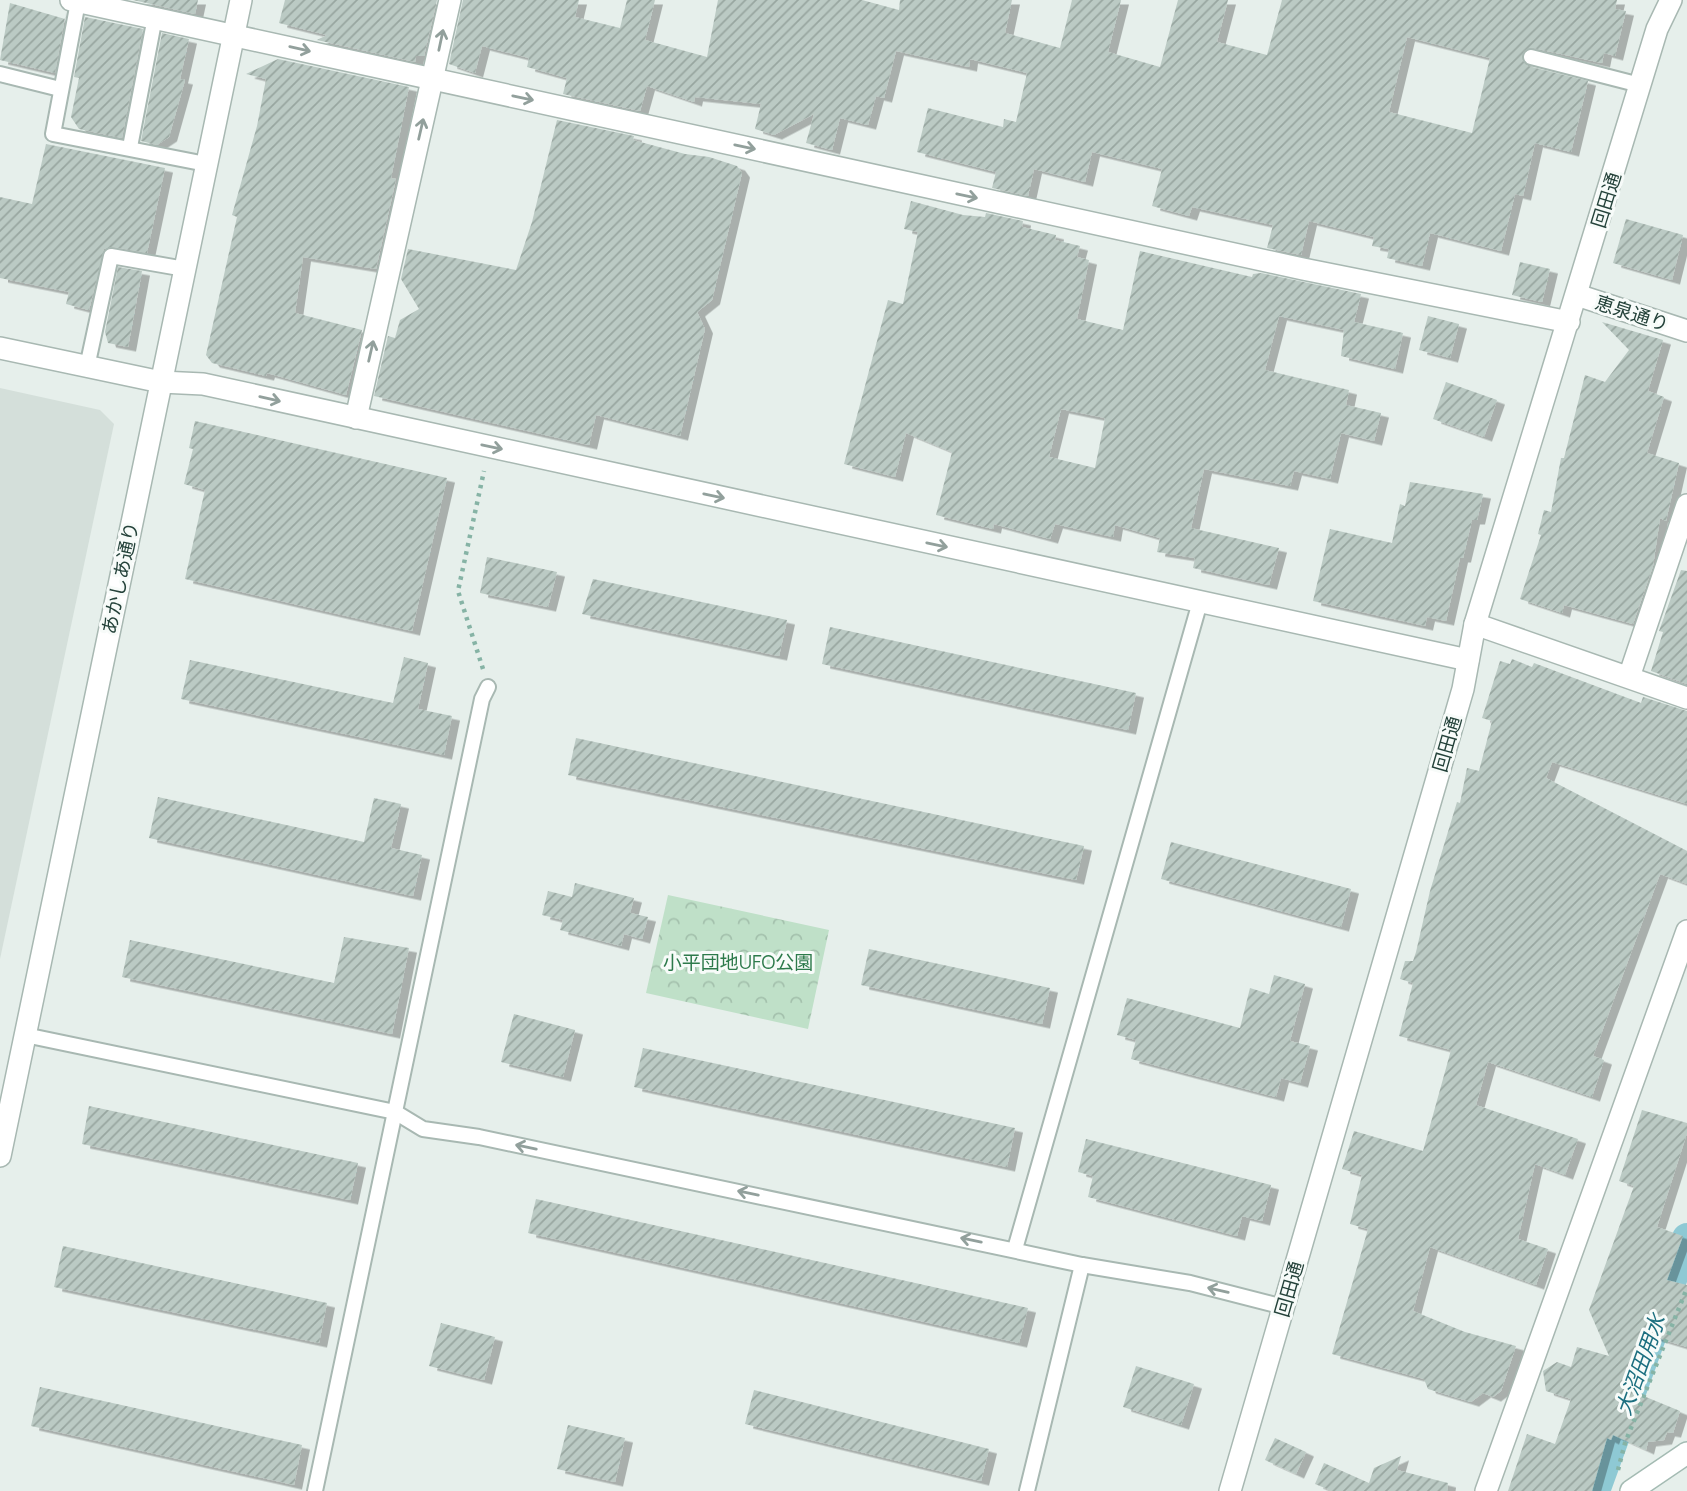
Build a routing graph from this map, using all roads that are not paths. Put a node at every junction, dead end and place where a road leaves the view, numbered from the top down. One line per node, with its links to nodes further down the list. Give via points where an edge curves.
1 (241, 0): 6 (street, あかしあ通り)
2 (450, 0): 9 (street, one-way to 2)
3 (1671, 0): 10 (street, 回田通)
4 (75, 1): 5 (street); 11 (lane)
5 (155, 17): 6 (street); 12 (lane)
6 (234, 34): 9 (street, one-way to 9); 13 (street, あかしあ通り)
7 (1531, 57): 10 (lane)
8 (0, 74): 11 (lane)
9 (433, 79): 16 (street, one-way to 16, via 1303,269); 21 (street, one-way to 9)
10 (1640, 85): 15 (street, 回田通)
11 (60, 89): 12 (lane, via 53,134)
12 (130, 147): 13 (lane)
13 (206, 164): 14 (street, あかしあ通り)
14 (185, 269): 19 (lane, via 111,256); 20 (street, あかしあ通り)
15 (1577, 295): 16 (street, 回田通); 17 (street, 恵泉通り)
16 (1569, 322): 24 (street, 回田通)
17 (1687, 331)
18 (0, 348): 19 (street)
19 (87, 367): 20 (street)
20 (161, 382): 21 (street, one-way to 21, via 203,384); 30 (street, あかしあ通り)
21 (356, 418): 23 (street, one-way to 23)
22 (1687, 505): 26 (street)
23 (1200, 602): 25 (street); 33 (lane)
24 (1475, 625): 25 (street, 回田通); 26 (street)
25 (1468, 660): 35 (street, 回田通)
26 (1629, 677): 28 (street)
27 (488, 687): 31 (lane)
28 (1687, 698)
29 (1687, 932): 41 (street)
30 (25, 1035): 31 (lane); 32 (street, あかしあ通り)
31 (395, 1112): 33 (lane, one-way to 31, via 423,1129); 38 (lane)
32 (0, 1156)
33 (1015, 1250): 34 (lane)
34 (1082, 1265): 35 (lane, one-way to 34, via 1190,1283); 39 (lane)
35 (1284, 1307): 40 (street, 回田通)
36 (1687, 1453): 37 (street)
37 (1623, 1486)
38 (314, 1491)
39 (1027, 1491)
40 (1230, 1491)
41 (1486, 1491)

